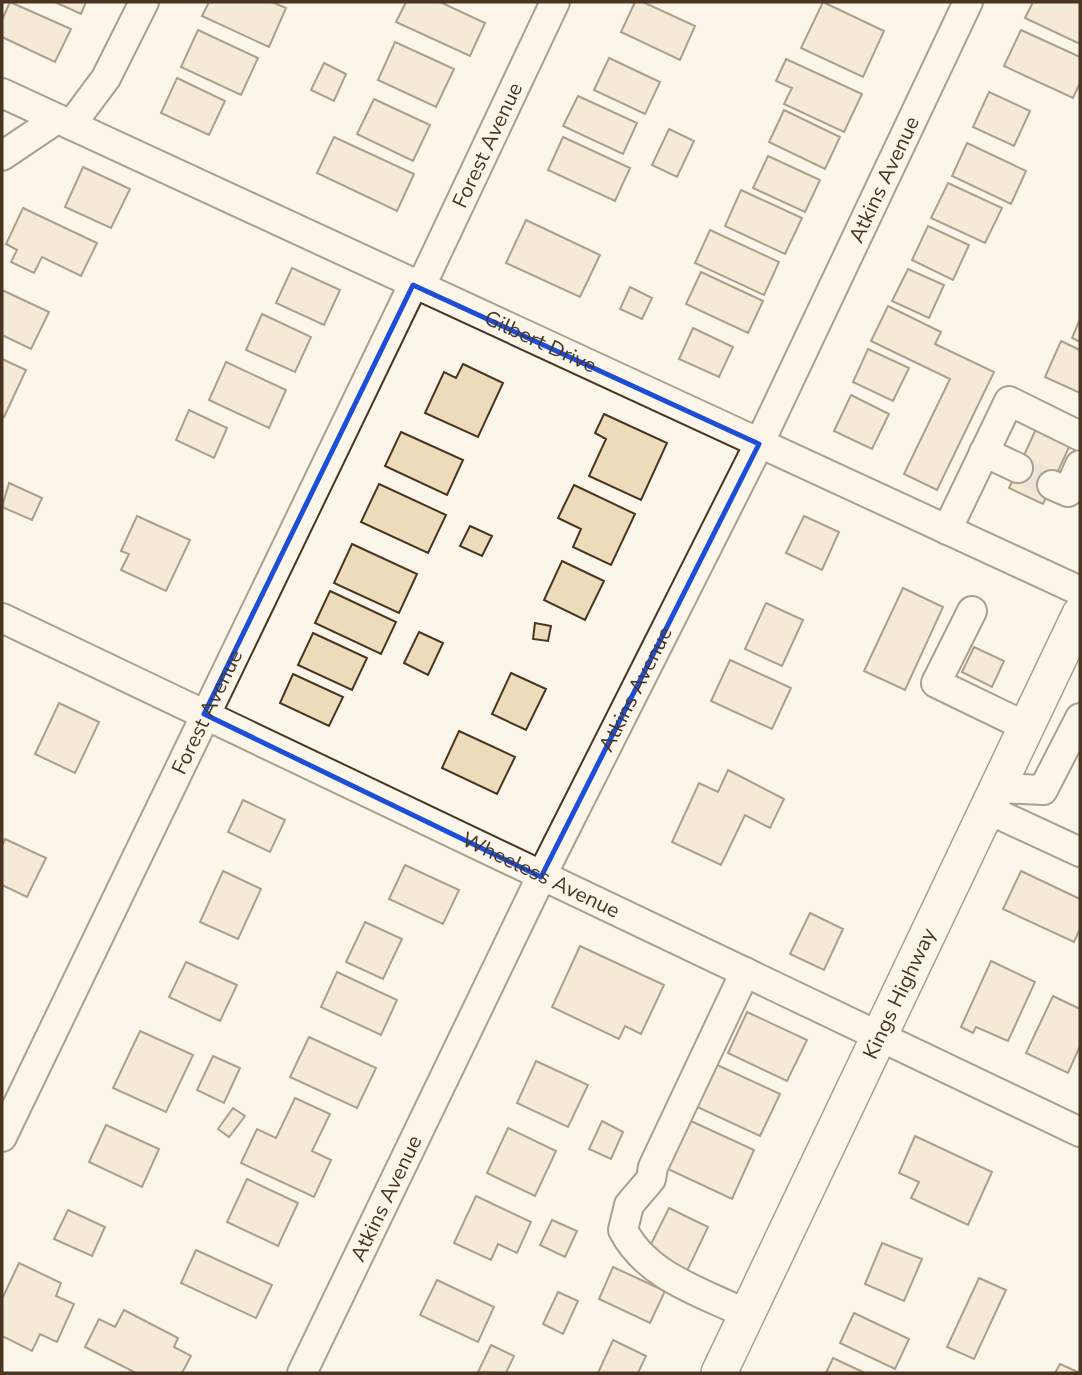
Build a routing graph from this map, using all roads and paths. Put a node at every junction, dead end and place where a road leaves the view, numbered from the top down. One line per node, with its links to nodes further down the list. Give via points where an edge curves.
1 (144, 2): 5 (street, via 106,78)
2 (555, 2): 7 (street, Forest Avenue)
3 (968, 2): 9 (street, Atkins Avenue)
4 (2, 93): 5 (street, Gilbert Drive)
5 (64, 122): 6 (street); 7 (street, Gilbert Drive)
6 (2, 156)
7 (416, 286): 9 (street, Gilbert Drive); 19 (street, Forest Avenue)
8 (1080, 436): 10 (street, via 1009,401)
9 (759, 444): 14 (street, Gilbert Drive); 24 (street, Atkins Avenue)
10 (984, 452): 12 (street); 14 (street)
11 (1080, 466): 13 (street, via 1068,492)
12 (1018, 468)
13 (1052, 485)
14 (947, 530): 15 (street, Gilbert Drive)
15 (1080, 591)
16 (972, 611): 21 (street, via 936,683)
17 (1080, 614): 21 (main road, Kings Highway)
18 (2, 618): 19 (street, Wheeless Avenue)
19 (204, 713): 24 (street, Wheeless Avenue); 28 (street, Forest Avenue)
20 (1080, 718): 22 (street, via 1043,790)
21 (1027, 727): 22 (main road, Kings Highway)
22 (992, 798): 23 (street); 26 (main road, Kings Highway)
23 (1080, 852)
24 (541, 877): 25 (street, Wheeless Avenue); 30 (street, Atkins Avenue)
25 (745, 972): 26 (street, Wheeless Avenue); 29 (street, via 651,1179 629,1205 622,1230 651,1267)
26 (879, 1035): 27 (street, Wheeless Avenue); 29 (main road, Kings Highway)
27 (1080, 1132)
28 (2, 1137)
29 (746, 1314): 31 (main road, Kings Highway)
30 (302, 1373)
31 (719, 1373)

